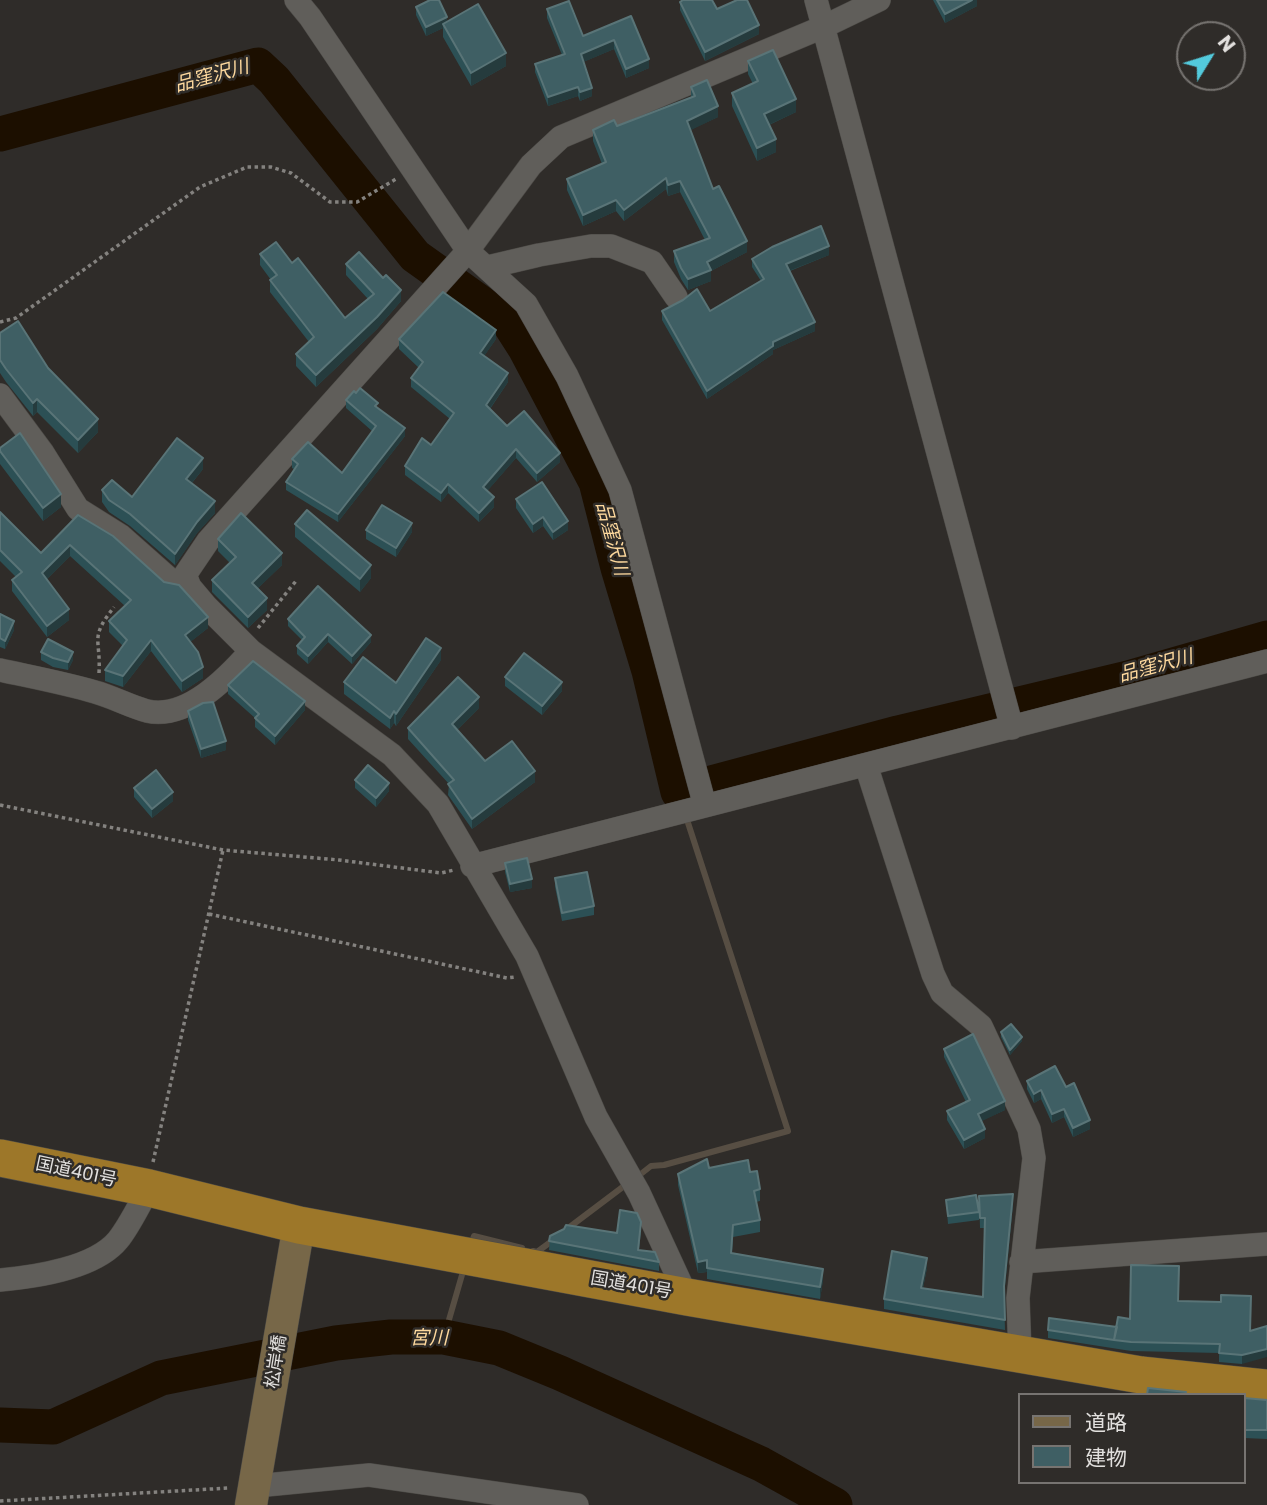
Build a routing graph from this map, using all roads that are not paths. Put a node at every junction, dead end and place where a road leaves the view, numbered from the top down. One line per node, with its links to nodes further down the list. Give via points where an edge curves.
1 (296, 0): 5 (street)
2 (816, 0): 4 (street)
3 (879, 0): 4 (street)
4 (823, 27): 5 (street, via 561,137 531,164); 13 (street)
5 (468, 251): 6 (street); 9 (street, via 208,541 185,575)
6 (488, 267): 7 (street, via 611,246 652,262); 15 (street, via 526,304 567,376 620,490)
7 (676, 297)
8 (0, 395): 9 (street, via 78,509 121,536 173,582)
9 (188, 582): 10 (street)
10 (247, 647): 12 (street, via 233,671 178,709 149,711 95,692); 16 (street, via 392,755 438,804)
11 (1267, 661): 13 (street)
12 (0, 670)
13 (1012, 728): 14 (street)
14 (866, 765): 15 (street); 21 (street, via 933,974 942,993 981,1026 1029,1129 1034,1158)
15 (705, 806): 16 (street)
16 (472, 866): 23 (street, via 527,956 596,1116 639,1193)
17 (0, 1158): 18 (highway, 国道401号)
18 (151, 1176): 19 (highway, 国道401号); 22 (street, via 118,1241 94,1260)
19 (297, 1237): 23 (highway, 国道401号); 26 (main road, 松岸橋)
20 (1267, 1244): 21 (street)
21 (1021, 1262): 24 (street)
22 (0, 1280)
23 (687, 1297): 24 (highway, 国道401号)
24 (1020, 1354): 25 (highway, 国道401号, via 1141,1375)
25 (1267, 1388)
26 (255, 1489): 27 (street, via 369,1475)
27 (577, 1505)

